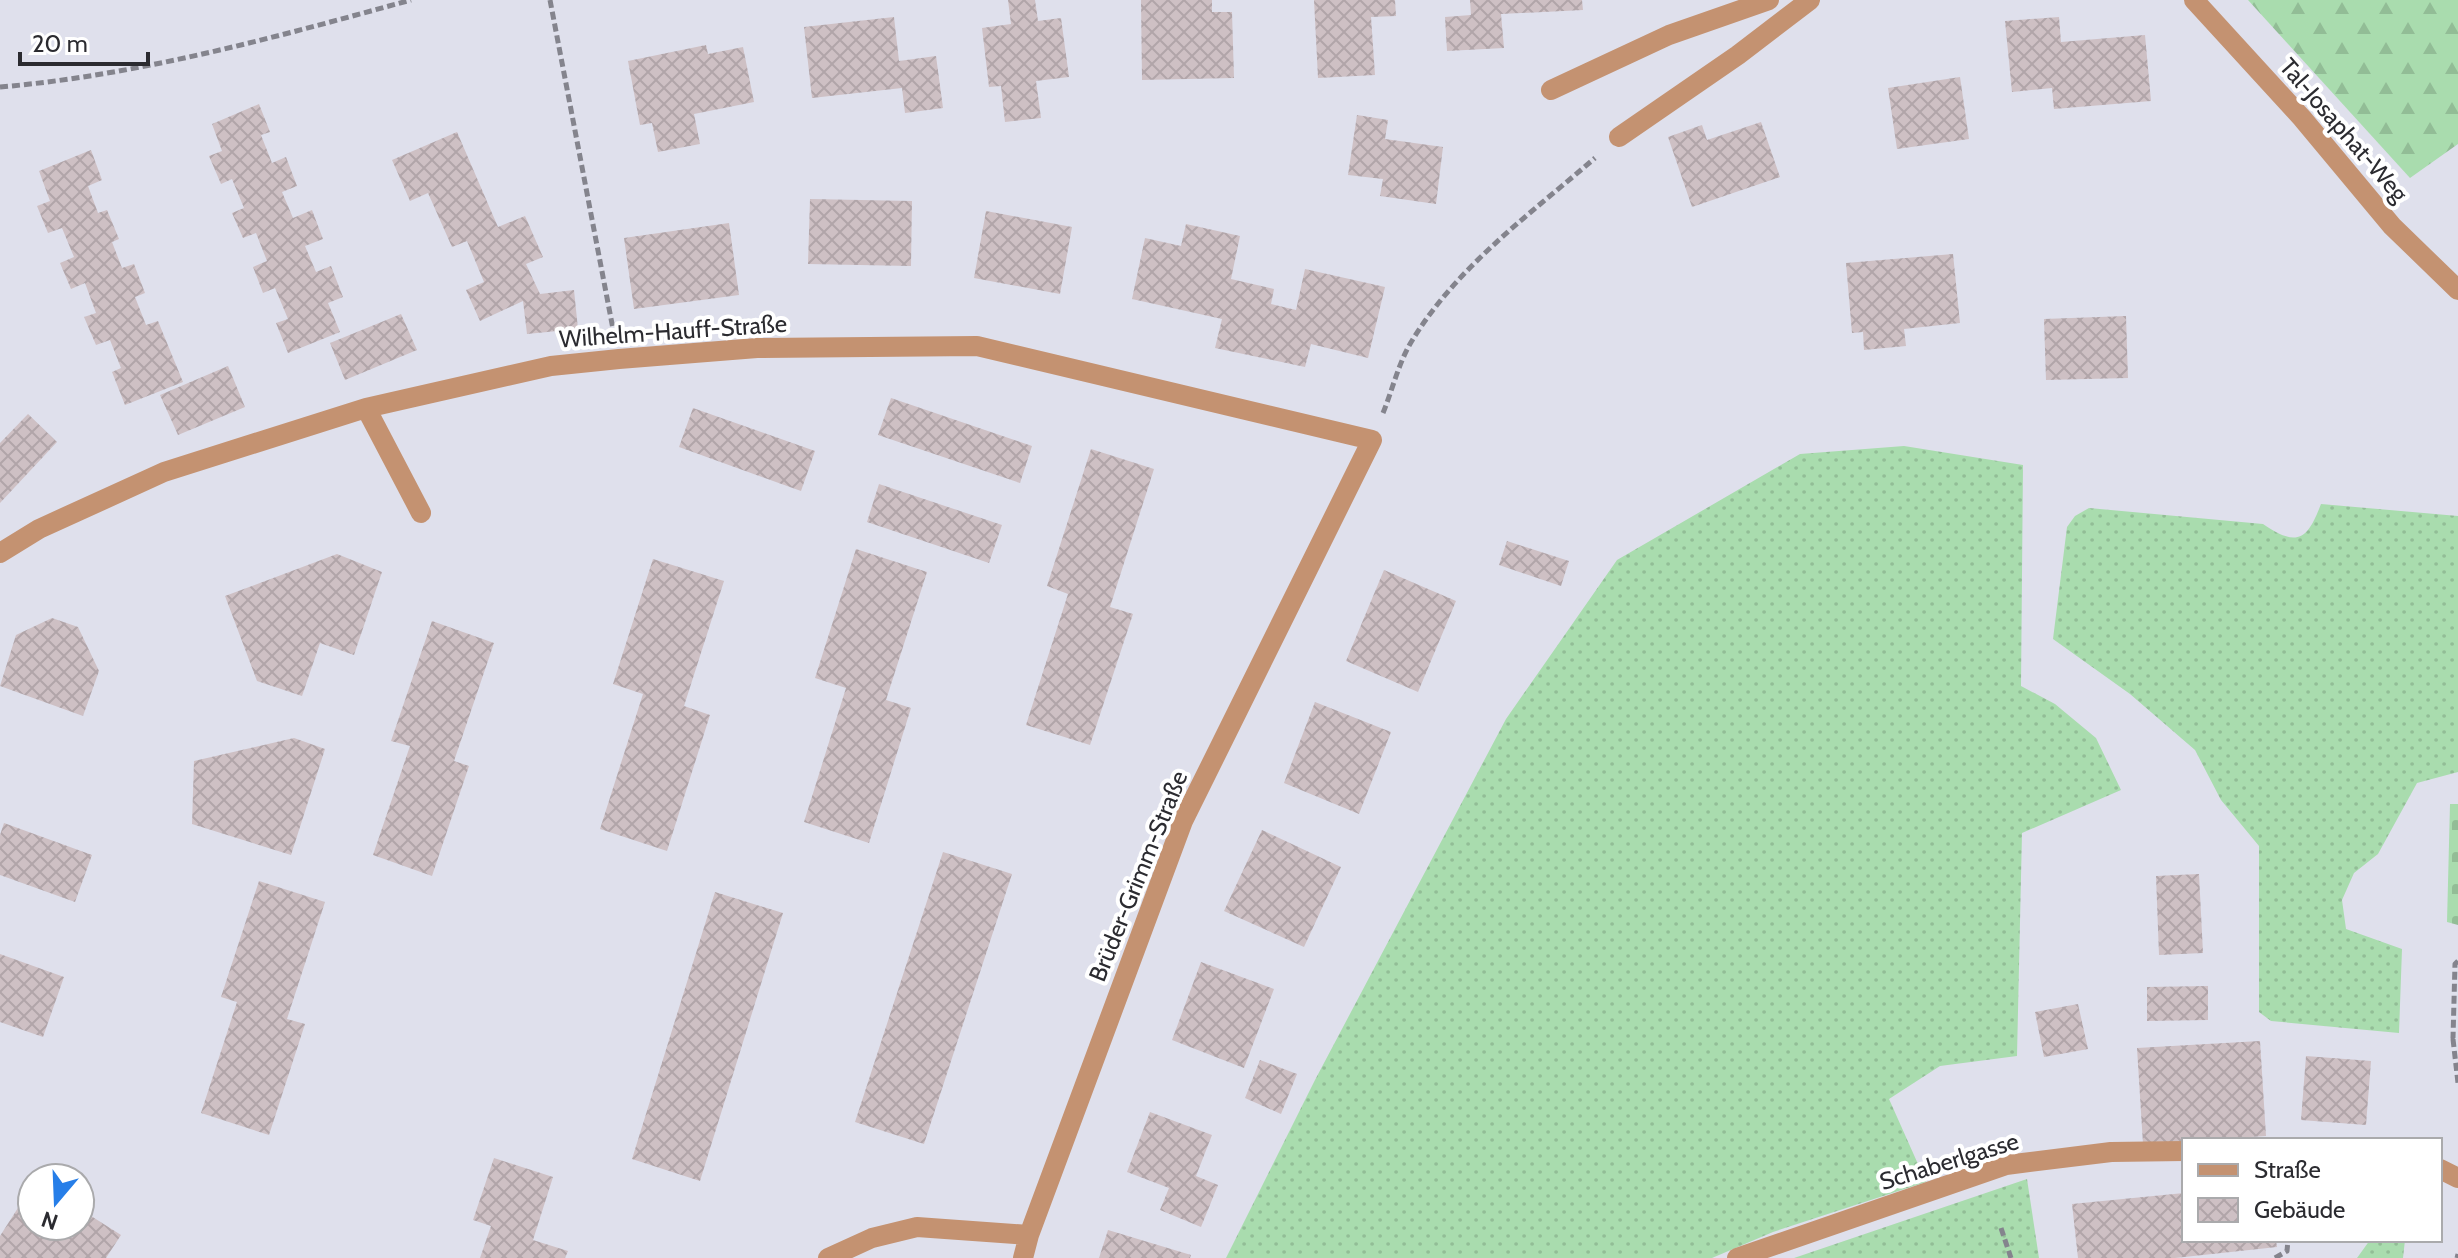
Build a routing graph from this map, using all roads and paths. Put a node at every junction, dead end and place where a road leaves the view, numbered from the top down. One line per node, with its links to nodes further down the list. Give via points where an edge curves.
1 (411, 0): 6 (path, via 248,45 65,81)
2 (550, 0): 10 (path)
3 (1769, 0): 7 (street, via 1669,35)
4 (1810, 0): 8 (street)
5 (2194, 0): 9 (street, Tal-Josaphat-Weg, via 2392,226)
6 (0, 87)
7 (1551, 90)
8 (1619, 137): 12 (path, via 1473,264 1436,304 1408,348)
9 (2458, 290)
10 (619, 359): 11 (street, Wilhelm-Hauff-Straße, via 551,366); 12 (street, Wilhelm-Hauff-Straße, via 757,348 977,346)
11 (366, 408): 13 (street); 14 (street, Wilhelm-Hauff-Straße, via 164,472 39,529)
12 (1372, 440): 20 (street, Brüder-Grimm-Straße, via 1183,821)
13 (421, 513)
14 (0, 553)
15 (2458, 961): 16 (path)
16 (2455, 1039): 17 (path)
17 (2458, 1083)
18 (2182, 1151): 24 (street, Schaberlgasse, via 2111,1152 2006,1165)
19 (2001, 1228): 25 (path)
20 (1029, 1235): 22 (street, via 917,1227 872,1238); 23 (street, Brüder-Grimm-Straße)
21 (2288, 1242): 26 (path, via 2287,1251)
22 (828, 1258)
23 (1023, 1258)
24 (1737, 1258)
25 (2011, 1258)
26 (2275, 1258)

